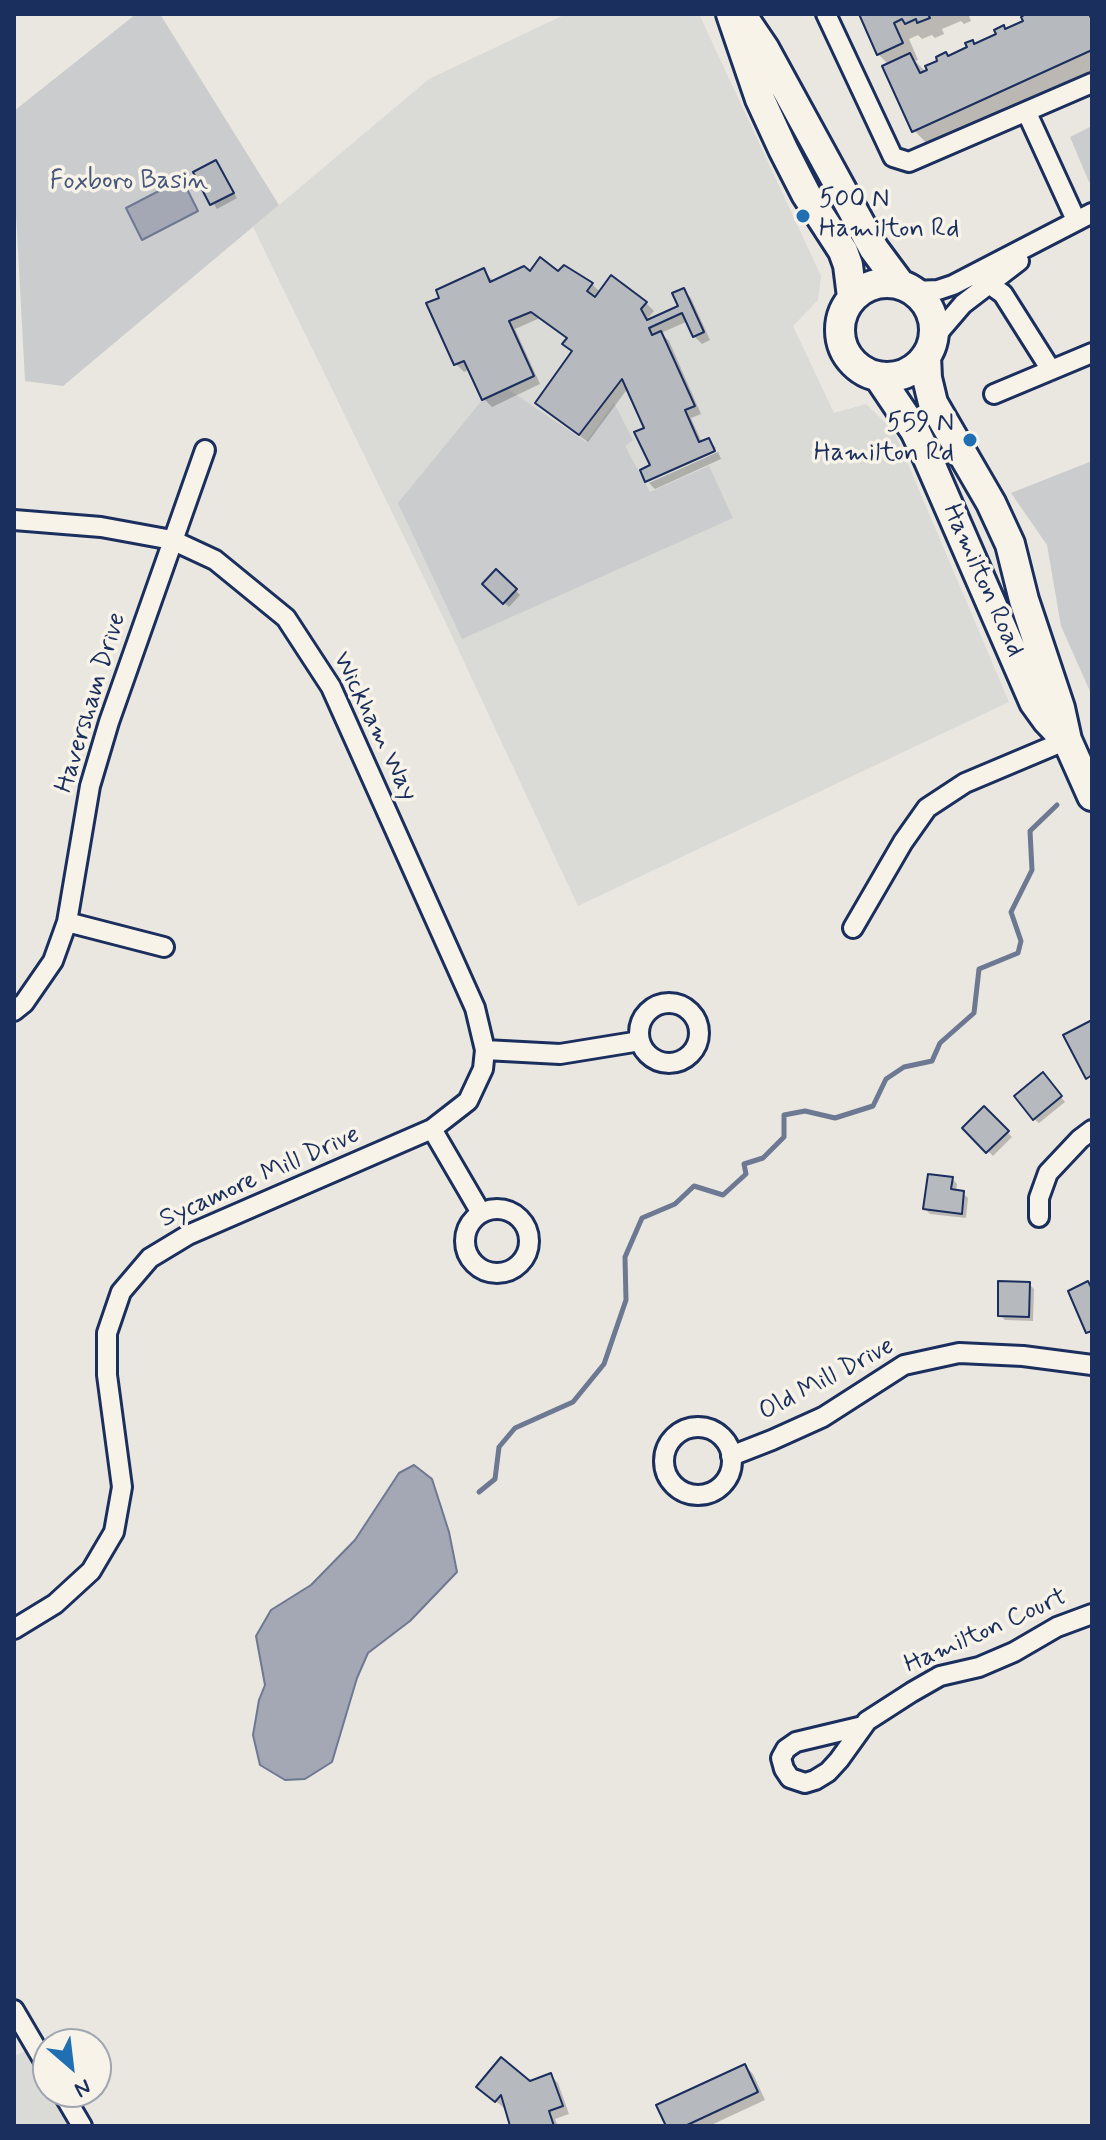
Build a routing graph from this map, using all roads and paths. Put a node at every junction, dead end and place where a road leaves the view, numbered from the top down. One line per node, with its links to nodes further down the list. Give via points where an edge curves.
1 (731, 14): 9 (main road, via 777,137 843,251)
2 (741, 14): 8 (main road, via 874,249)
3 (826, 14): 5 (street, via 893,157 909,162)
4 (1092, 83): 5 (street)
5 (1027, 113): 6 (street)
6 (1084, 217): 7 (street); 8 (street, via 953,285 938,290)
7 (989, 284): 10 (street, via 956,312); 12 (street, via 1003,294)
8 (907, 287): 9 (main road, via 874,284); 10 (main road, via 931,312)
9 (852, 297): 13 (main road, via 841,319 842,346 858,367)
10 (930, 348): 13 (main road, via 905,373); 18 (main road, Hamilton Road, via 927,378 933,403 1010,544)
11 (1092, 353): 12 (street)
12 (1051, 370): 14 (street)
13 (878, 376): 18 (main road, Hamilton Road, via 915,431 1034,702)
14 (994, 394)
15 (205, 450): 17 (street, Haversham Drive)
16 (14, 520): 17 (street, Wickham Way)
17 (172, 540): 20 (street, Haversham Drive, via 90,786); 25 (street, Wickham Way, via 215,560 286,618 331,687 475,1008)
18 (1067, 740): 19 (main road, Hamilton Road); 21 (street, via 965,783 927,808)
19 (1092, 796)
20 (67, 922): 22 (street); 23 (street, Haversham Drive, via 53,961)
21 (853, 928)
22 (164, 947)
23 (14, 1011)
24 (640, 1041): 25 (street, via 560,1054)
25 (485, 1050): 26 (street, Sycamore Mill Drive, via 483,1069 468,1101)
26 (432, 1129): 28 (street); 33 (street, Sycamore Mill Drive, via 188,1235 150,1258 121,1292 107,1333 107,1375 122,1487 114,1532 91,1571 55,1604)
27 (1092, 1130): 29 (street, via 1048,1173)
28 (481, 1213)
29 (1039, 1217)
30 (1092, 1365): 31 (street, Old Mill Drive, via 959,1353 904,1365 823,1417)
31 (731, 1456)
32 (1092, 1614): 34 (street, Hamilton Court, via 979,1667 940,1676)
33 (14, 1629)
34 (863, 1726)
35 (14, 2010): 36 (street)
36 (32, 2041)
37 (71, 2108): 38 (street)
38 (82, 2126)

